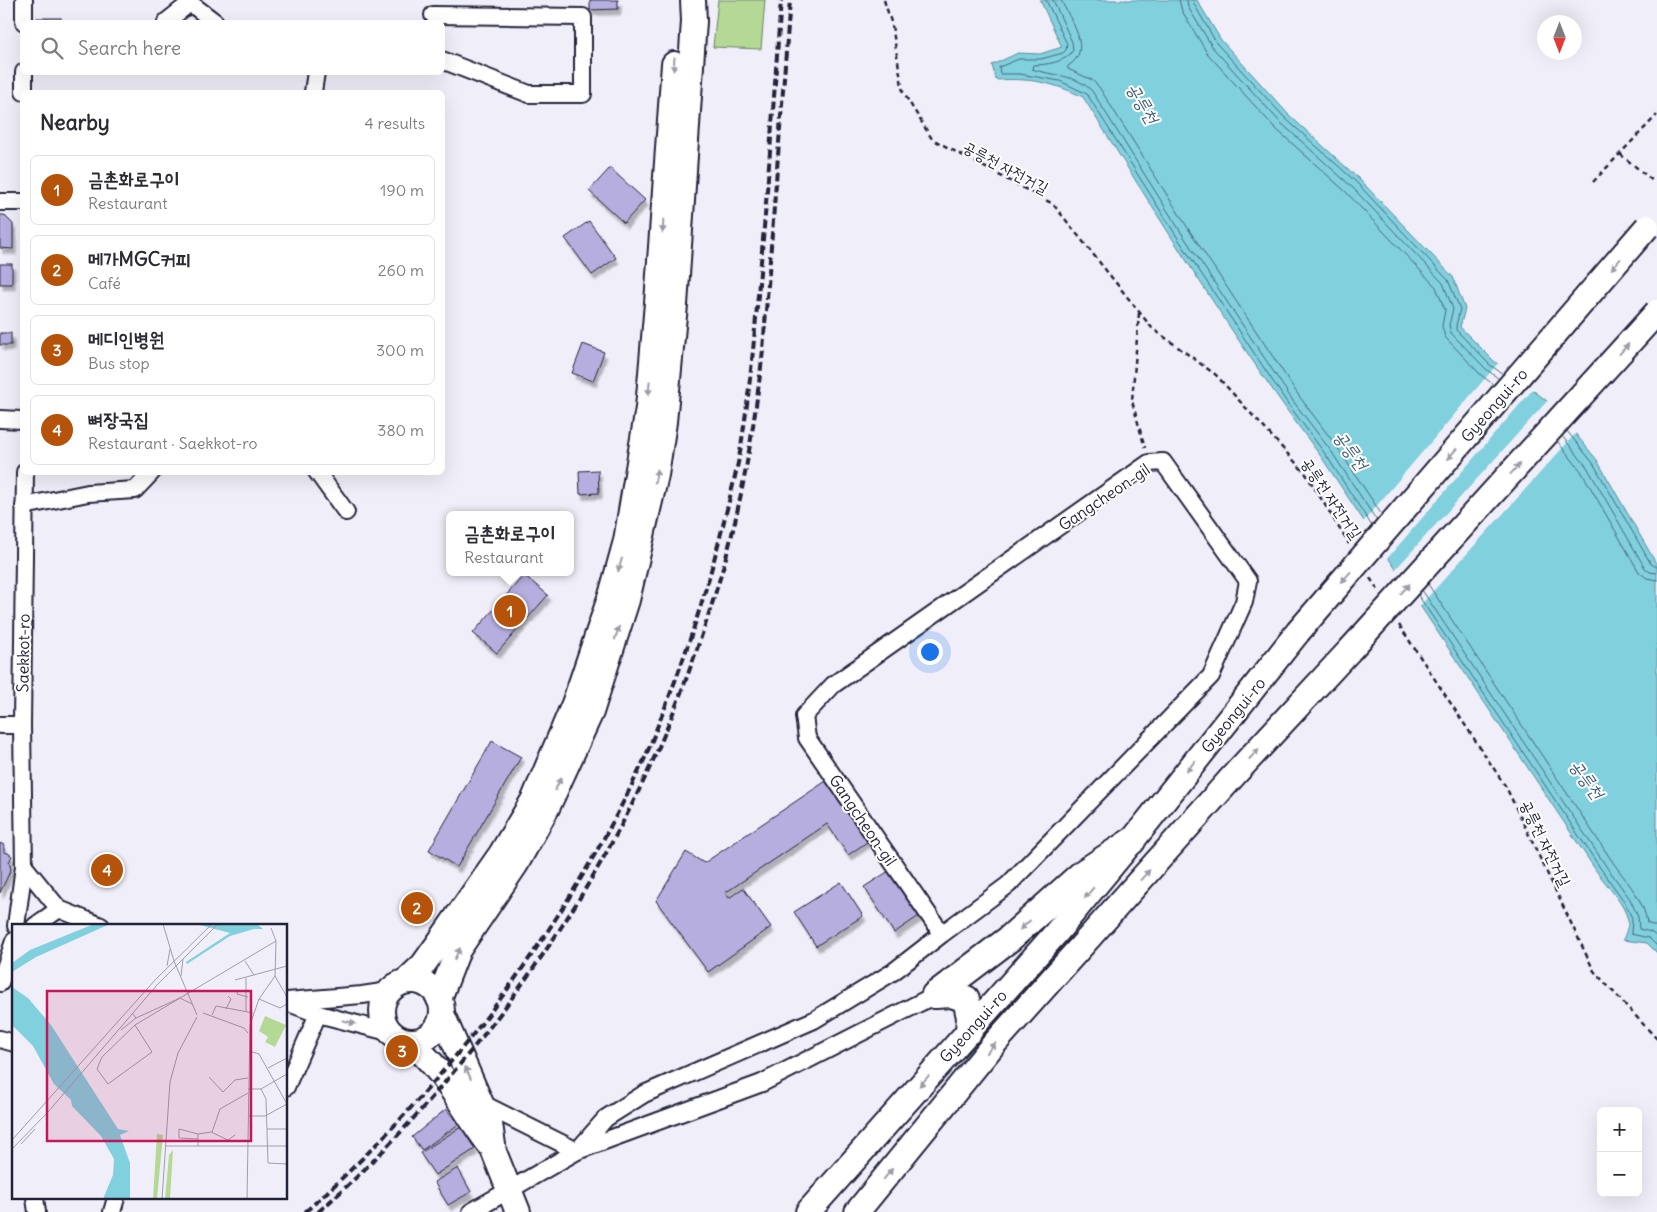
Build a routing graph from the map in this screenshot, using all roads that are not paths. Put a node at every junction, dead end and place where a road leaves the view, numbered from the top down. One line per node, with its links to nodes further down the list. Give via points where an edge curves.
1 (24, 0): 6 (street)
2 (688, 0): 36 (street, one-way to 36, via 677,21 648,408 626,541 612,592 574,704 534,799 501,854 423,965)
3 (693, 0): 40 (street, one-way to 3, via 458,950 521,856 591,712 639,555 664,422 675,305)
4 (190, 2): 7 (street); 8 (street)
5 (433, 13): 9 (street, via 583,17 583,94 529,94)
6 (24, 20)
7 (168, 20)
8 (212, 20)
9 (445, 61)
10 (24, 75): 12 (street)
11 (316, 75): 13 (street)
12 (24, 90)
13 (313, 90)
14 (0, 202): 15 (street)
15 (20, 202)
16 (1652, 222): 27 (street, Gyeongui-ro, one-way to 27, bridge, via 1298,632)
17 (1657, 312): 54 (street, Gyeongui-ro, one-way to 17, bridge, via 993,1045 1235,774)
18 (0, 419): 19 (street)
19 (20, 420)
20 (25, 475): 23 (street, Saekkot-ro)
21 (149, 475): 23 (street, via 135,490 88,493)
22 (319, 475): 24 (street)
23 (24, 506): 26 (street, Saekkot-ro)
24 (346, 512)
25 (0, 725): 26 (street)
26 (22, 725): 28 (street, Saekkot-ro)
27 (1132, 841): 37 (main road, one-way to 37, via 1083,873 1009,938); 42 (street, Gyeongui-ro, one-way to 42)
28 (24, 866): 29 (street); 30 (street, Saekkot-ro)
29 (59, 909): 31 (street); 32 (street)
30 (16, 924)
31 (38, 924)
32 (96, 924)
33 (942, 934): 33 (street, Gangcheon-gil, via 1008,885 1212,676 1244,602 1248,580 1163,462 1149,463 833,685 804,716 807,738); 48 (street, Gangcheon-gil, via 893,972 814,1020 644,1094 606,1118)
34 (12, 947): 35 (street)
35 (0, 983)
36 (398, 986): 38 (street, via 362,995); 40 (street, via 414,981 429,986); 43 (street, via 384,998 382,1017 386,1026)
37 (936, 995): 42 (main road, via 952,994 966,999); 48 (street, via 762,1083)
38 (288, 1002)
39 (288, 1003): 41 (street)
40 (440, 1007): 43 (street, via 439,1023 426,1037 418,1040); 47 (street, one-way to 40)
41 (318, 1014): 43 (street, one-way to 43); 46 (street)
42 (969, 1031): 53 (street, Gyeongui-ro, one-way to 53)
43 (400, 1037): 49 (street, via 424,1053 438,1069)
44 (0, 1038): 45 (street)
45 (12, 1042)
46 (288, 1082)
47 (482, 1103): 48 (street); 49 (street, via 490,1124)
48 (578, 1151): 50 (street)
49 (494, 1152): 50 (street)
50 (508, 1190): 51 (street); 52 (street)
51 (471, 1212)
52 (518, 1212)
53 (808, 1212)
54 (857, 1212)

